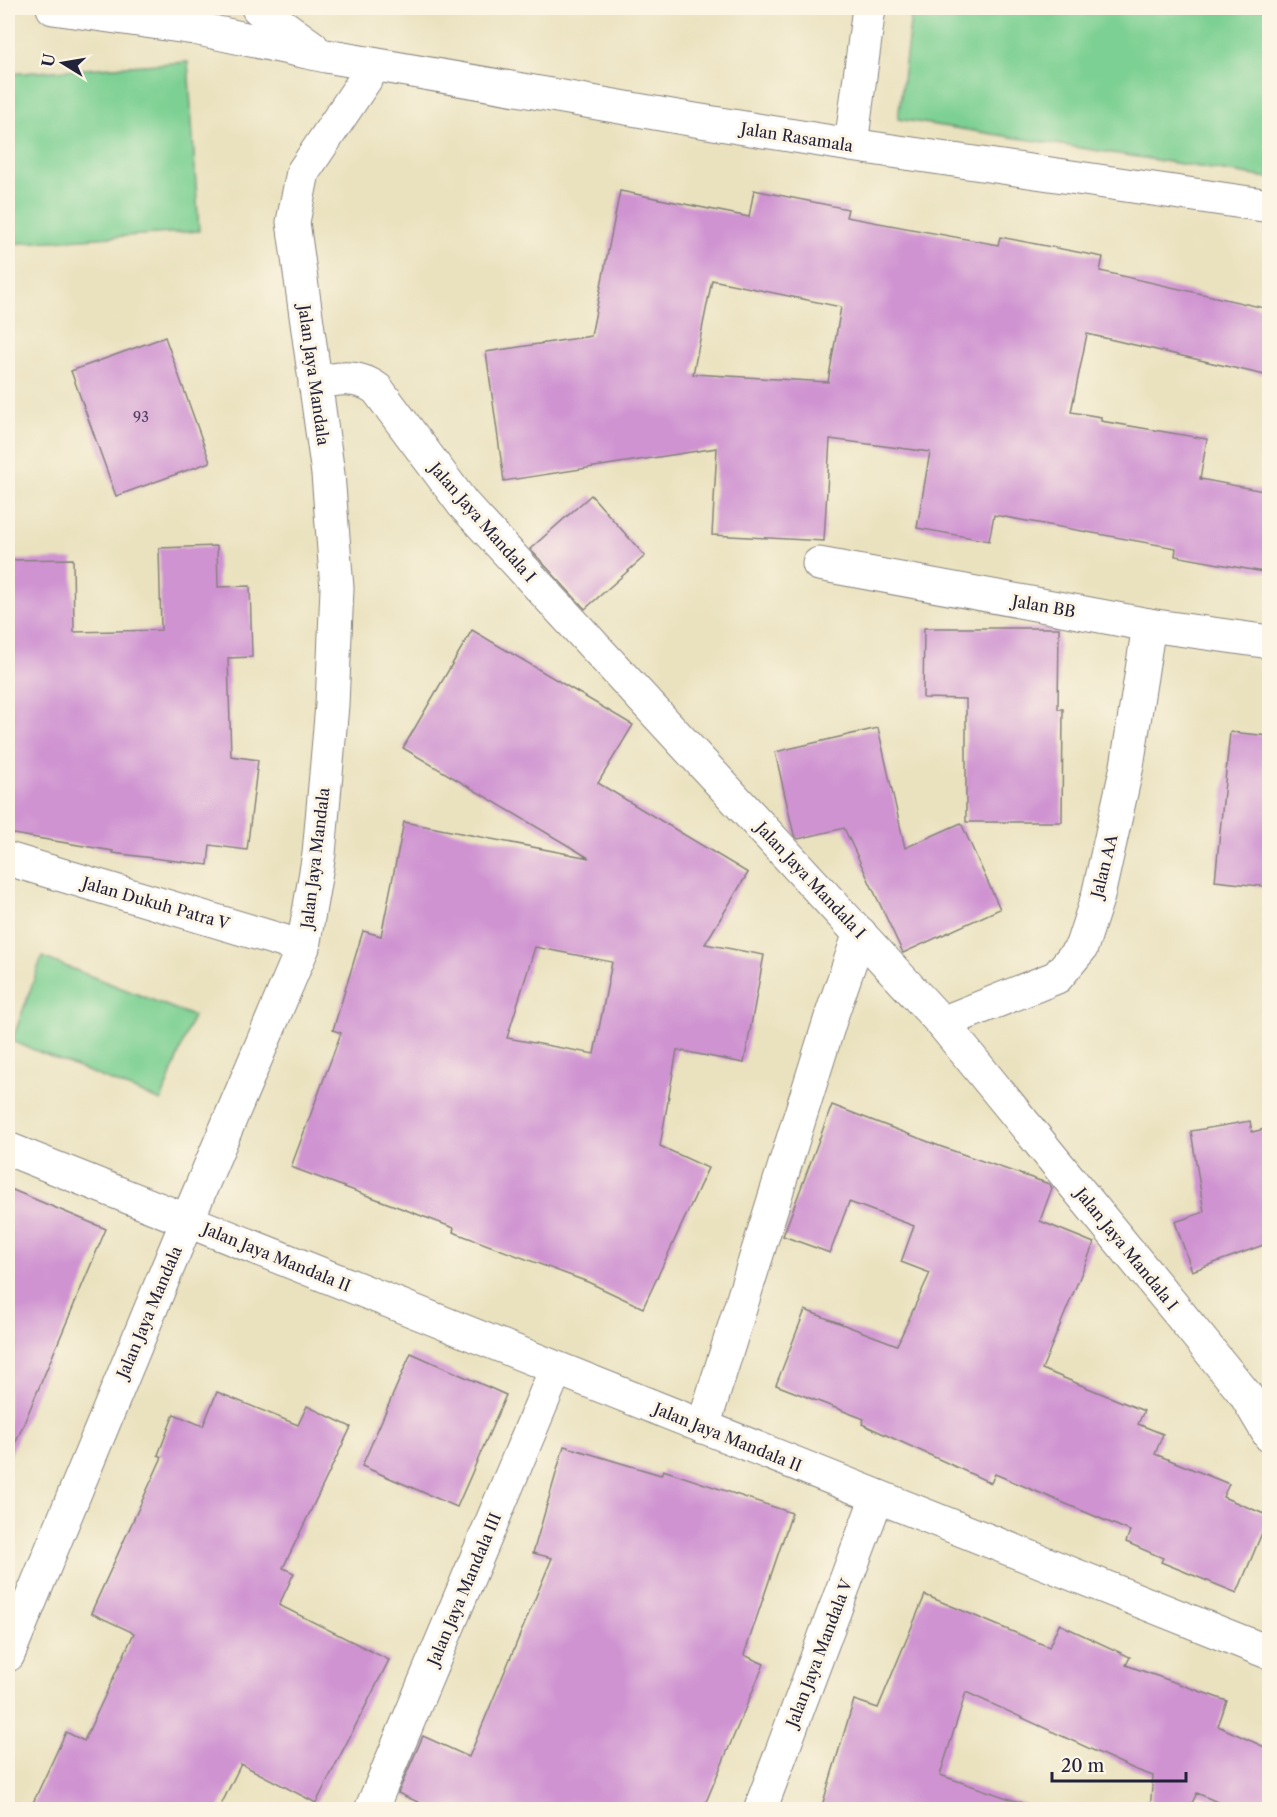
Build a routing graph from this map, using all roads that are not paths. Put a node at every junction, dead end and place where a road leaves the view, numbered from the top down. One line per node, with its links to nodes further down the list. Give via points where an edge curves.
1 (52, 8): 4 (street, Jalan Rasamala)
2 (258, 8): 5 (street)
3 (869, 8): 7 (street)
4 (187, 18): 5 (street, Jalan Rasamala)
5 (326, 56): 6 (street, Jalan Rasamala)
6 (375, 65): 7 (street, Jalan Rasamala); 9 (street, Jalan Jaya Mandala, via 303,172 297,196 293,222)
7 (851, 145): 8 (street, Jalan Rasamala)
8 (1269, 206)
9 (315, 385): 14 (street, Jalan Jaya Mandala I, via 340,378 377,388 463,504); 15 (street, Jalan Jaya Mandala, via 328,474 337,588 319,855)
10 (819, 564): 11 (street, Jalan BB)
11 (1149, 625): 12 (street, Jalan BB); 16 (street, Jalan AA, via 1127,766 1098,896 1081,948 1057,977)
12 (1269, 642)
13 (8, 859): 15 (street, Jalan Dukuh Patra V)
14 (860, 933): 16 (street, Jalan Jaya Mandala I); 20 (street)
15 (303, 947): 18 (street, Jalan Jaya Mandala)
16 (942, 1023): 21 (street, Jalan Jaya Mandala I, via 1245,1394)
17 (8, 1149): 18 (street, Jalan Jaya Mandala II)
18 (187, 1221): 19 (street, Jalan Jaya Mandala II); 24 (street, Jalan Jaya Mandala)
19 (556, 1369): 20 (street, Jalan Jaya Mandala II); 25 (street, Jalan Jaya Mandala III)
20 (703, 1427): 22 (street, Jalan Jaya Mandala II)
21 (1269, 1436)
22 (877, 1497): 23 (street, Jalan Jaya Mandala II); 26 (street, Jalan Jaya Mandala V)
23 (1269, 1653)
24 (8, 1654)
25 (371, 1809)
26 (760, 1809)

